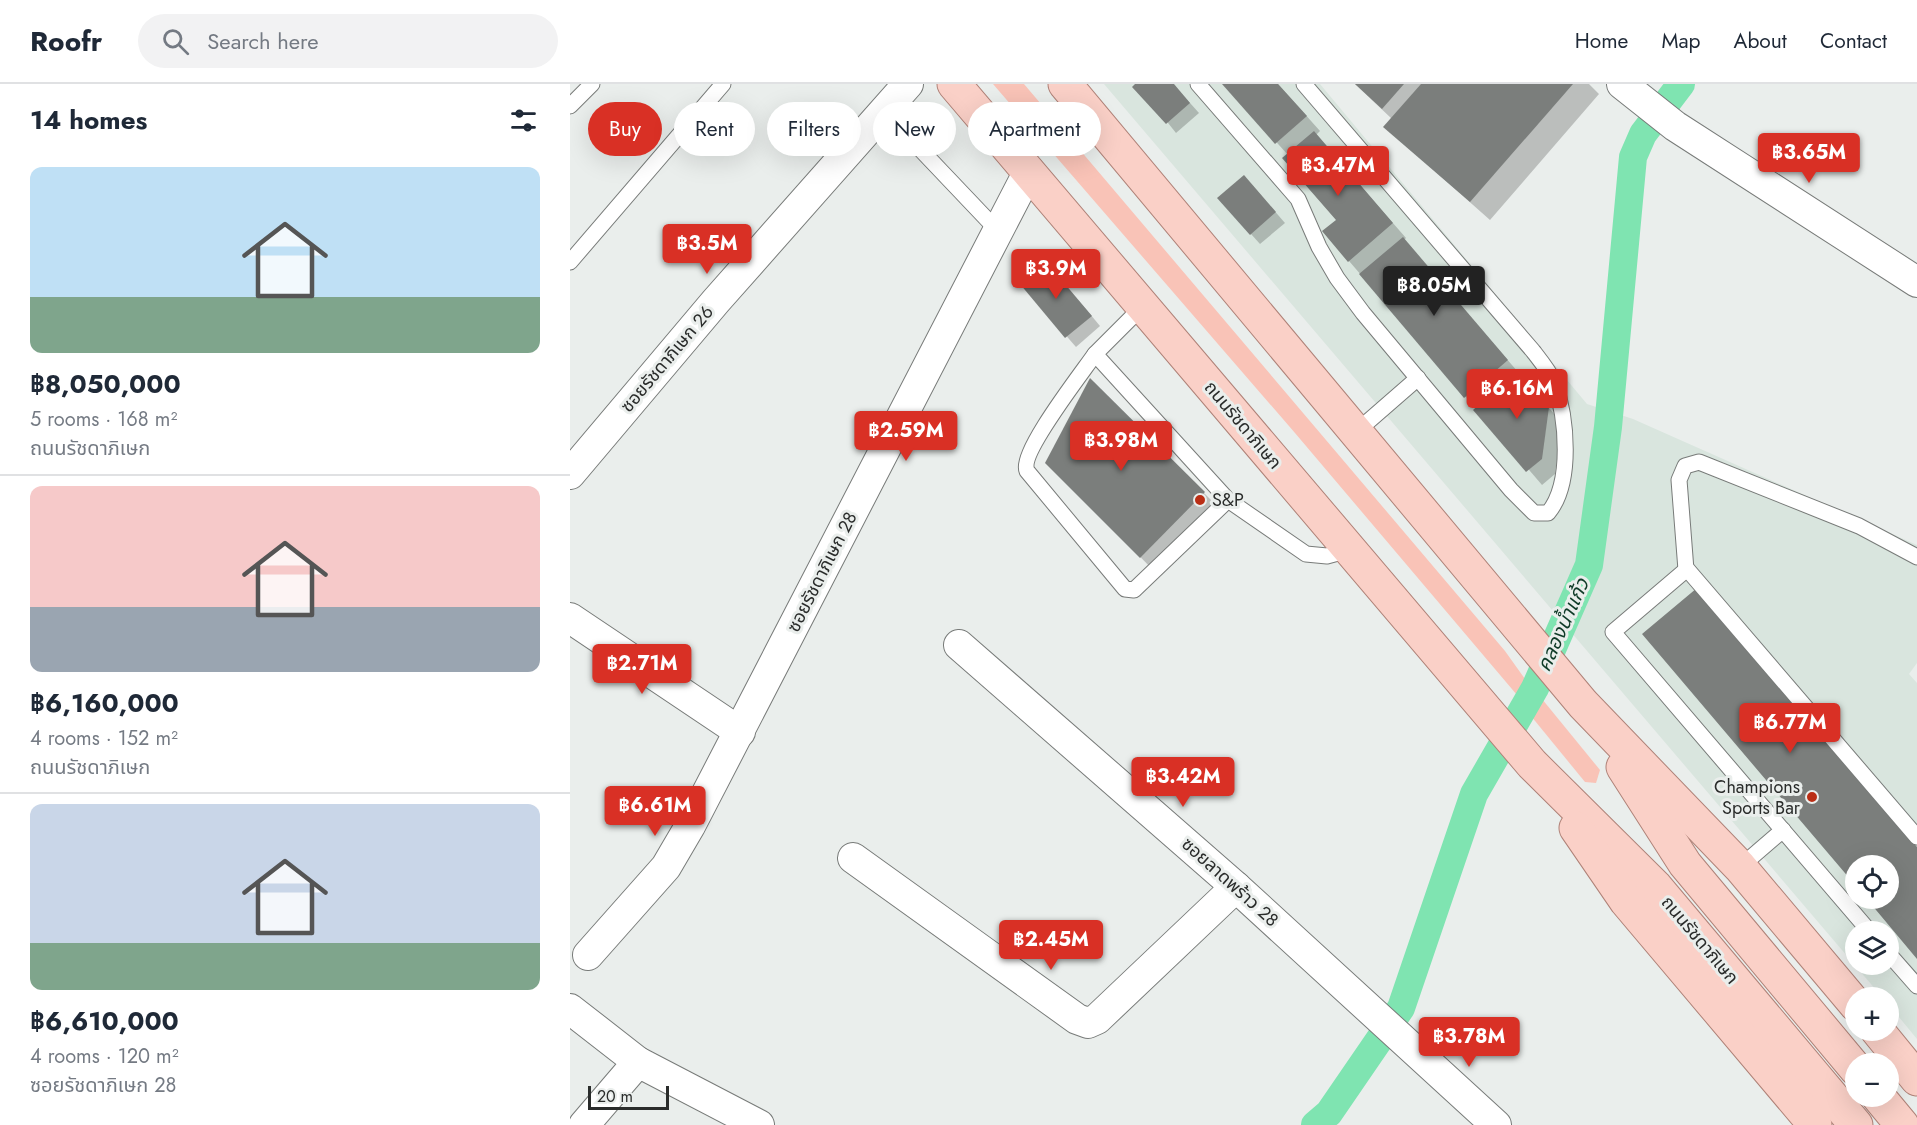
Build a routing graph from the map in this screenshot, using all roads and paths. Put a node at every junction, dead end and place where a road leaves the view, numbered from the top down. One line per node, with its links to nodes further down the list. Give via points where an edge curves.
1 (592, 84): 10 (lane)
2 (723, 84): 15 (lane)
3 (908, 84): 9 (street, ซอยรัชดาภิเษก 26)
4 (954, 84): 13 (main road, ถนนรัชดาภิเษก)
5 (1065, 84): 20 (main road, ถนนรัชดาภิเษก)
6 (1198, 84): 19 (lane, via 1298,198 1337,278)
7 (1304, 84): 19 (lane, via 1533,351 1552,379 1564,413 1565,454 1558,502 1548,513 1534,513 1511,490)
8 (1632, 93): 16 (street, via 1675,126)
9 (892, 102)
10 (570, 106)
11 (873, 123): 21 (street, ซอยรัชดาภิเษก 26)
12 (927, 156): 14 (lane)
13 (1029, 171): 14 (street, ซอยรัชดาภิเษก 28); 17 (main road, ถนนรัชดาภิเษก)
14 (998, 231): 29 (street, ซอยรัชดาภิเษก 28)
15 (570, 262)
16 (1917, 282)
17 (1142, 307): 18 (lane); 23 (main road, ถนนรัชดาภิเษก)
18 (1095, 354): 22 (lane); 22 (lane, via 1031,446 1025,465 1125,590 1134,590)
19 (1418, 378): 20 (lane)
20 (1356, 432): 28 (main road, ถนนรัชดาภิเษก)
21 (570, 474)
22 (1228, 500): 23 (lane, via 1306,554 1327,556)
23 (1349, 550): 30 (main road, ถนนรัชดาภิเษก)
24 (1917, 557): 25 (lane, via 1859,526 1699,462 1685,466 1679,480)
25 (1686, 570): 31 (lane, via 1614,634); 32 (lane)
26 (570, 618): 29 (street)
27 (959, 645): 35 (street, ซอยลาดพร้าว 28)
28 (1583, 704): 34 (main road, ถนนรัชดาภิเษก); 43 (main road, ถนนรัชดาภิเษก, via 1685,864)
29 (740, 732): 37 (street, ซอยรัชดาภิเษก 28, via 666,867)
30 (1525, 756): 50 (main road, ถนนรัชดาภิเษก, via 1626,902); 51 (main road, ถนนรัชดาภิเษก, via 1656,887)
31 (1783, 830): 34 (lane); 36 (lane)
32 (1917, 837)
33 (854, 858): 35 (street, via 1077,1019 1088,1023)
34 (1740, 867): 40 (main road, ถนนรัชดาภิเษก)
35 (1236, 887): 49 (street, ซอยลาดพร้าว 28)
36 (1861, 921)
37 (588, 955)
38 (1899, 966): 39 (lane)
39 (1917, 986)
40 (1845, 992)
41 (570, 1009): 44 (street)
42 (1886, 1041): 45 (main road)
43 (1845, 1057)
44 (638, 1062): 47 (street); 48 (street)
45 (1917, 1079)
46 (1887, 1107): 52 (main road)
47 (584, 1125)
48 (759, 1125)
49 (1496, 1125)
50 (1815, 1125)
51 (1856, 1125)
52 (1902, 1125)

